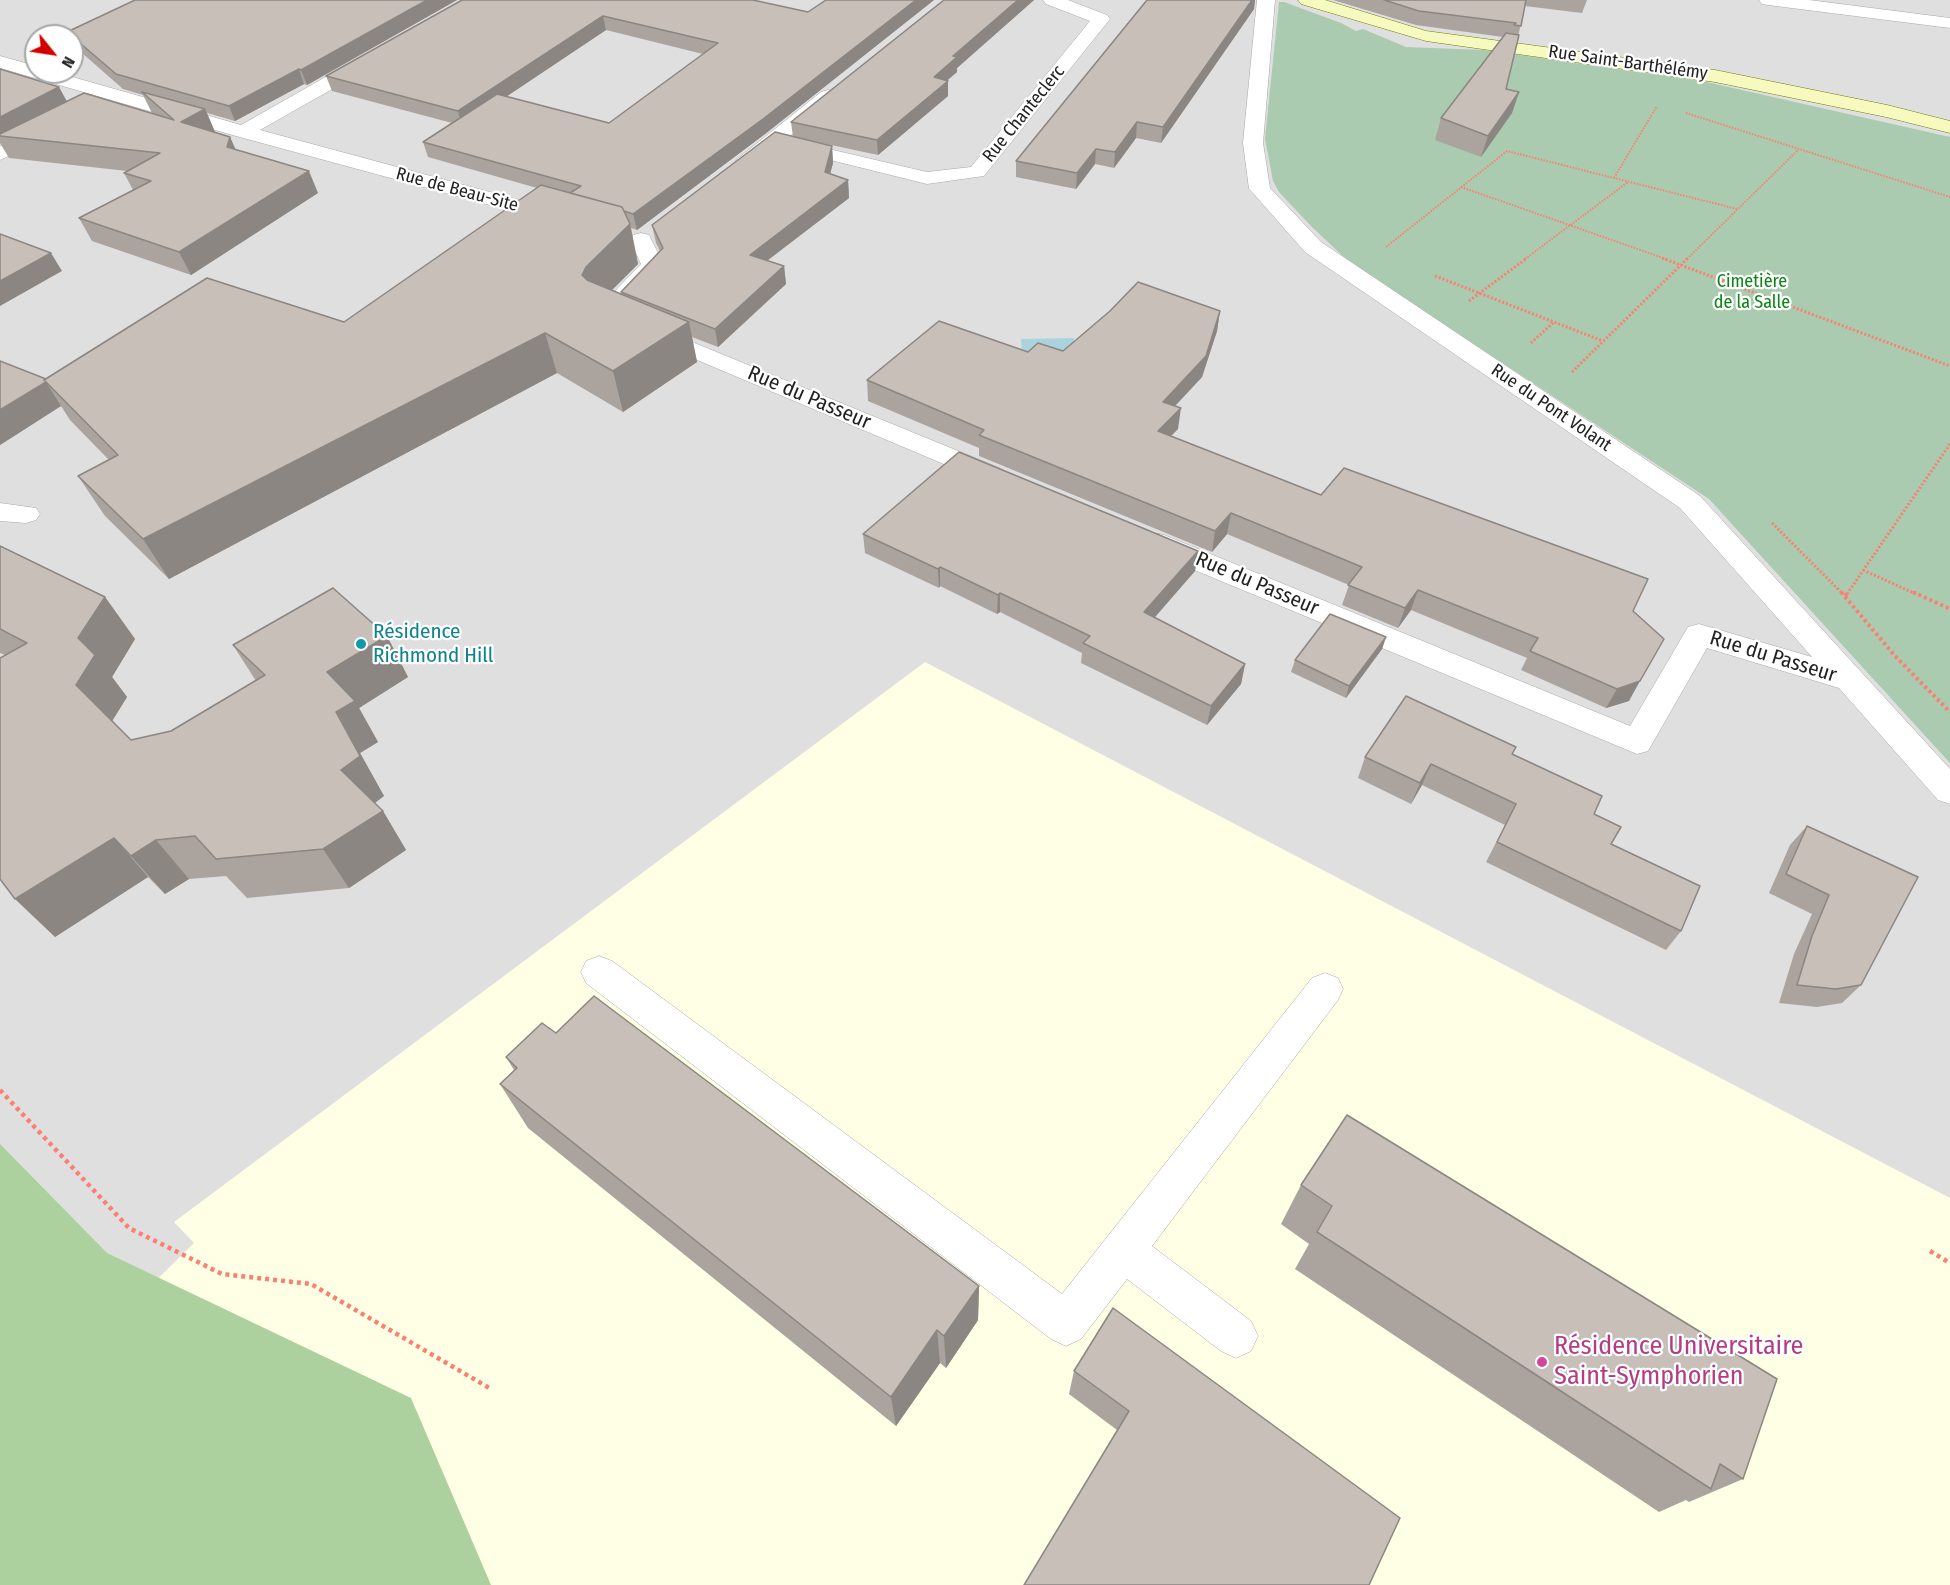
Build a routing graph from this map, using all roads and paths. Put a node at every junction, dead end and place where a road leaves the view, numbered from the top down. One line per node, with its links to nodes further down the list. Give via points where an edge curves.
1 (1052, 0): 17 (street, Rue Chanteclerc, via 1101,19 977,172 927,178)
2 (1266, 0): 45 (street, Rue du Pont Volant, via 1253,143 1260,189 1313,247 1690,502)
3 (1307, 0): 15 (street, Rue Saint-Barthélémy, via 1426,36 1714,76)
4 (1768, 0): 5 (street)
5 (1856, 6): 6 (street)
6 (1950, 23)
7 (383, 52): 16 (street)
8 (0, 62): 10 (street, Rue de Beau-Site)
9 (847, 81): 17 (street)
10 (114, 95): 11 (street); 16 (street, Rue de Beau-Site)
11 (93, 106)
12 (1667, 108): 21 (path, via 1657,105)
13 (1676, 111): 18 (path)
14 (62, 122): 19 (street)
15 (1950, 127)
16 (243, 132): 26 (street, Rue de Beau-Site)
17 (773, 140): 20 (street)
18 (1799, 149): 24 (path); 25 (path)
19 (0, 154)
20 (726, 176)
21 (1614, 178): 22 (path); 23 (path, via 1507,151)
22 (1629, 182): 25 (path); 27 (path)
23 (1461, 187): 27 (path); 29 (path)
24 (1950, 197)
25 (1738, 209): 30 (path)
26 (573, 222)
27 (1570, 226): 30 (path); 32 (path)
28 (640, 233): 40 (street, Rue du Passeur, via 653,265 617,318)
29 (1377, 254)
30 (1682, 265): 35 (path); 37 (path)
31 (1428, 274): 32 (path)
32 (1479, 294): 33 (path); 34 (path)
33 (1460, 308)
34 (1554, 322): 35 (path); 36 (path)
35 (1603, 341): 38 (path)
36 (1525, 349)
37 (1950, 366)
38 (1566, 379)
39 (1950, 444): 42 (path)
40 (1012, 482)
41 (1132, 532): 45 (street, Rue du Passeur, via 1637,742 1699,635)
42 (1863, 570): 43 (path); 44 (path)
43 (1845, 596)
44 (1950, 609)
45 (1851, 680): 46 (street, Rue du Pont Volant)
46 (1950, 791)
47 (599, 972): 50 (street, via 1066,1324)
48 (1325, 989): 50 (street)
49 (0, 1090): 54 (path, via 129,1228 222,1274 311,1284)
50 (1123, 1250): 53 (street)
51 (1930, 1251): 52 (path)
52 (1950, 1263)
53 (1236, 1336)
54 (491, 1389)

